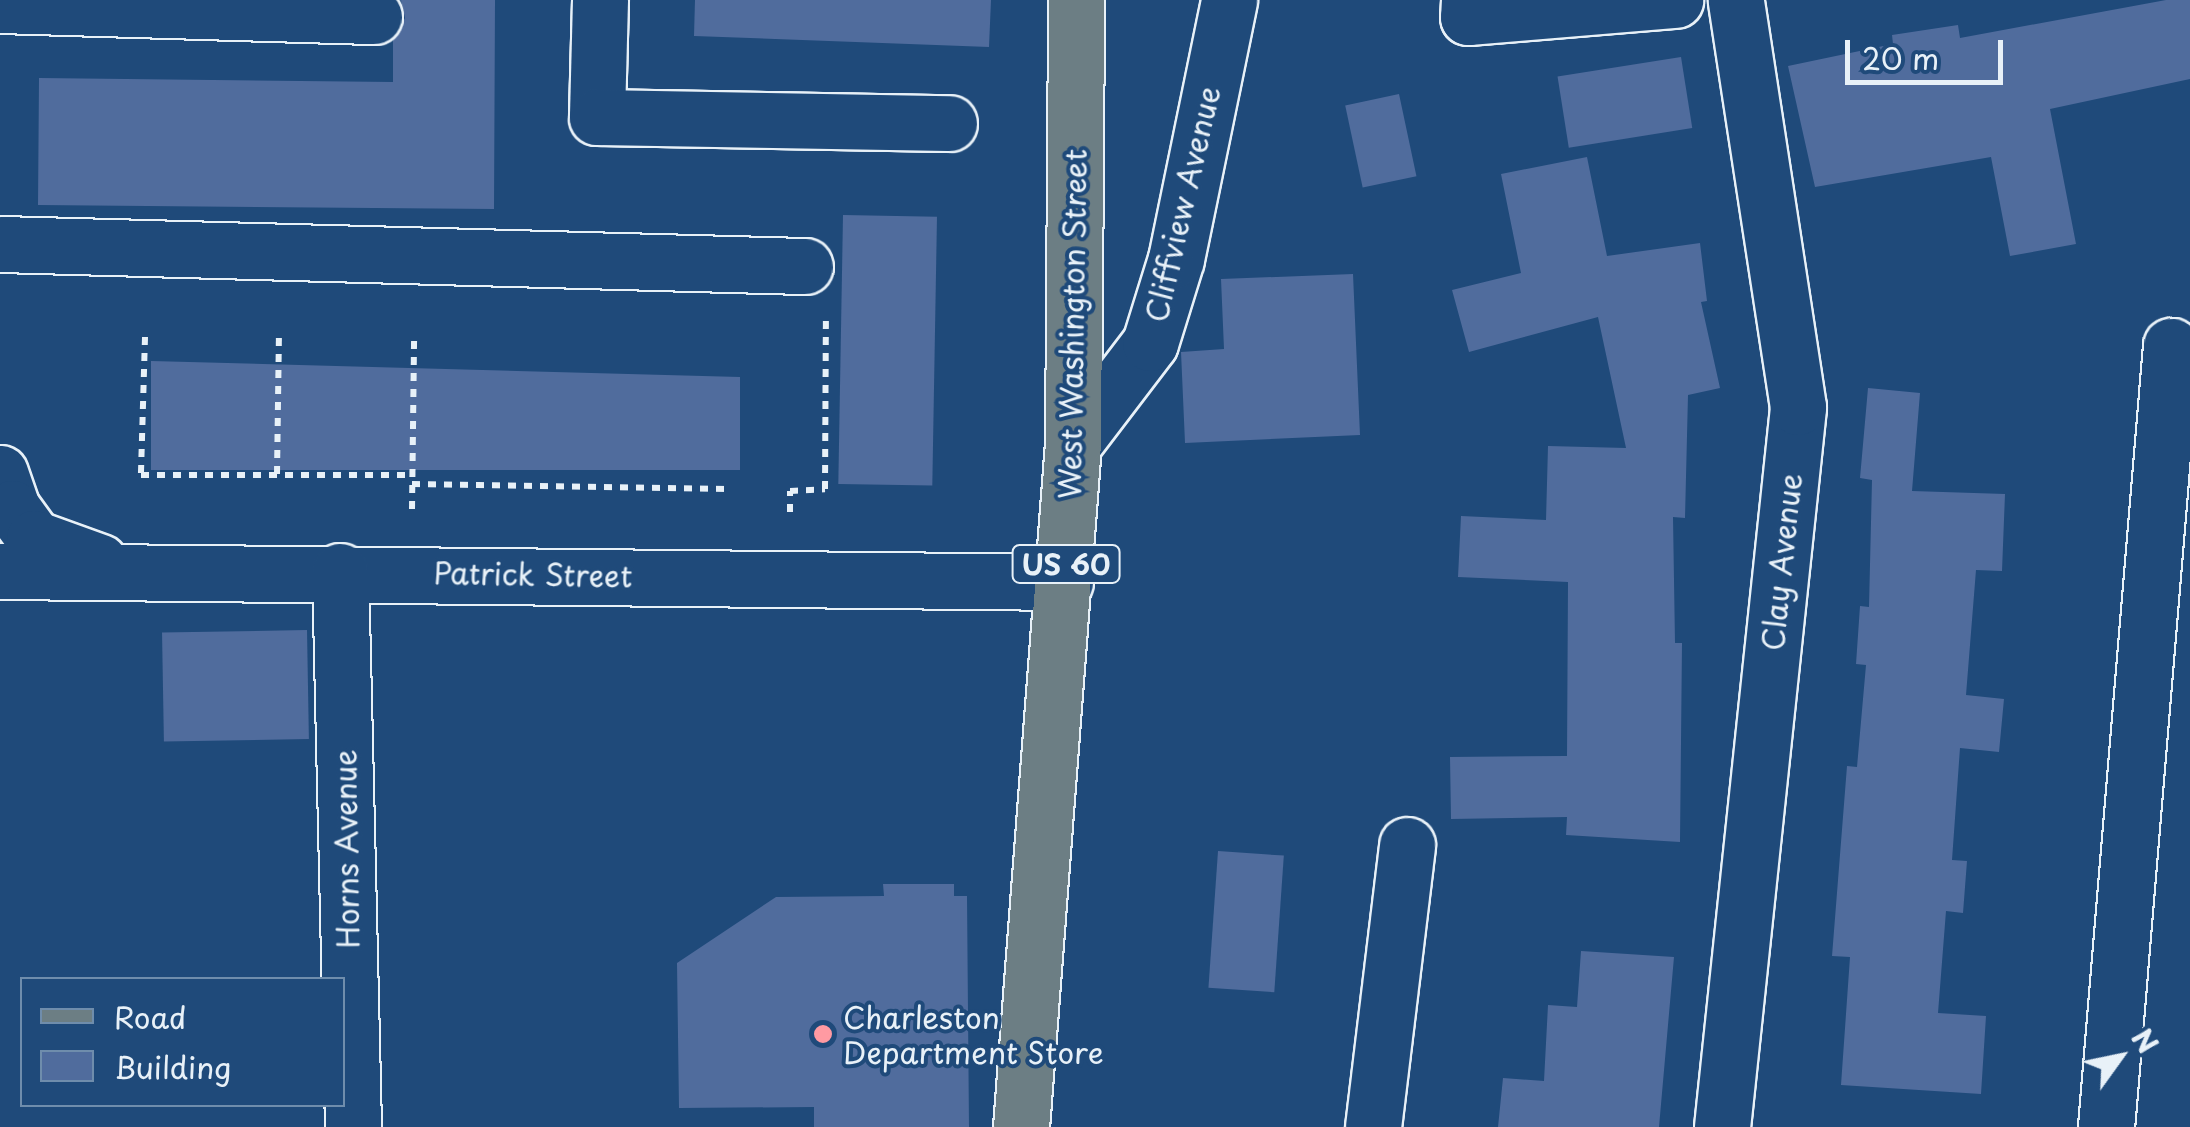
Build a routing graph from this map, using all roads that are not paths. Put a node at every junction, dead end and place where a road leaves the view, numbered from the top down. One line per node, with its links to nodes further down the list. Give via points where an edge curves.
1 (600, 0): 9 (street, via 597,117)
2 (1076, 0): 13 (main road, West Washington Street / US 60)
3 (1229, 0): 13 (street, Cliffview Avenue, via 1176,259 1150,343)
4 (1675, 0): 7 (street)
5 (1736, 0): 23 (street, Clay Avenue, via 1798,407)
6 (0, 5): 8 (street)
7 (1468, 8)
8 (374, 16)
9 (949, 124)
10 (0, 244): 11 (street)
11 (815, 285)
12 (2170, 346): 24 (street)
13 (1073, 444): 18 (main road, West Washington Street / US 60)
14 (0, 472): 17 (street, via 12,508 34,538)
15 (0, 571): 17 (street, Patrick Street)
16 (340, 572): 17 (street, Patrick Street); 18 (street, Patrick Street); 20 (street, Horns Avenue)
17 (136, 575)
18 (1065, 582): 21 (main road, West Washington Street / US 60)
19 (1407, 845): 22 (street)
20 (353, 1127)
21 (1021, 1127)
22 (1373, 1127)
23 (1722, 1127)
24 (2106, 1127)

